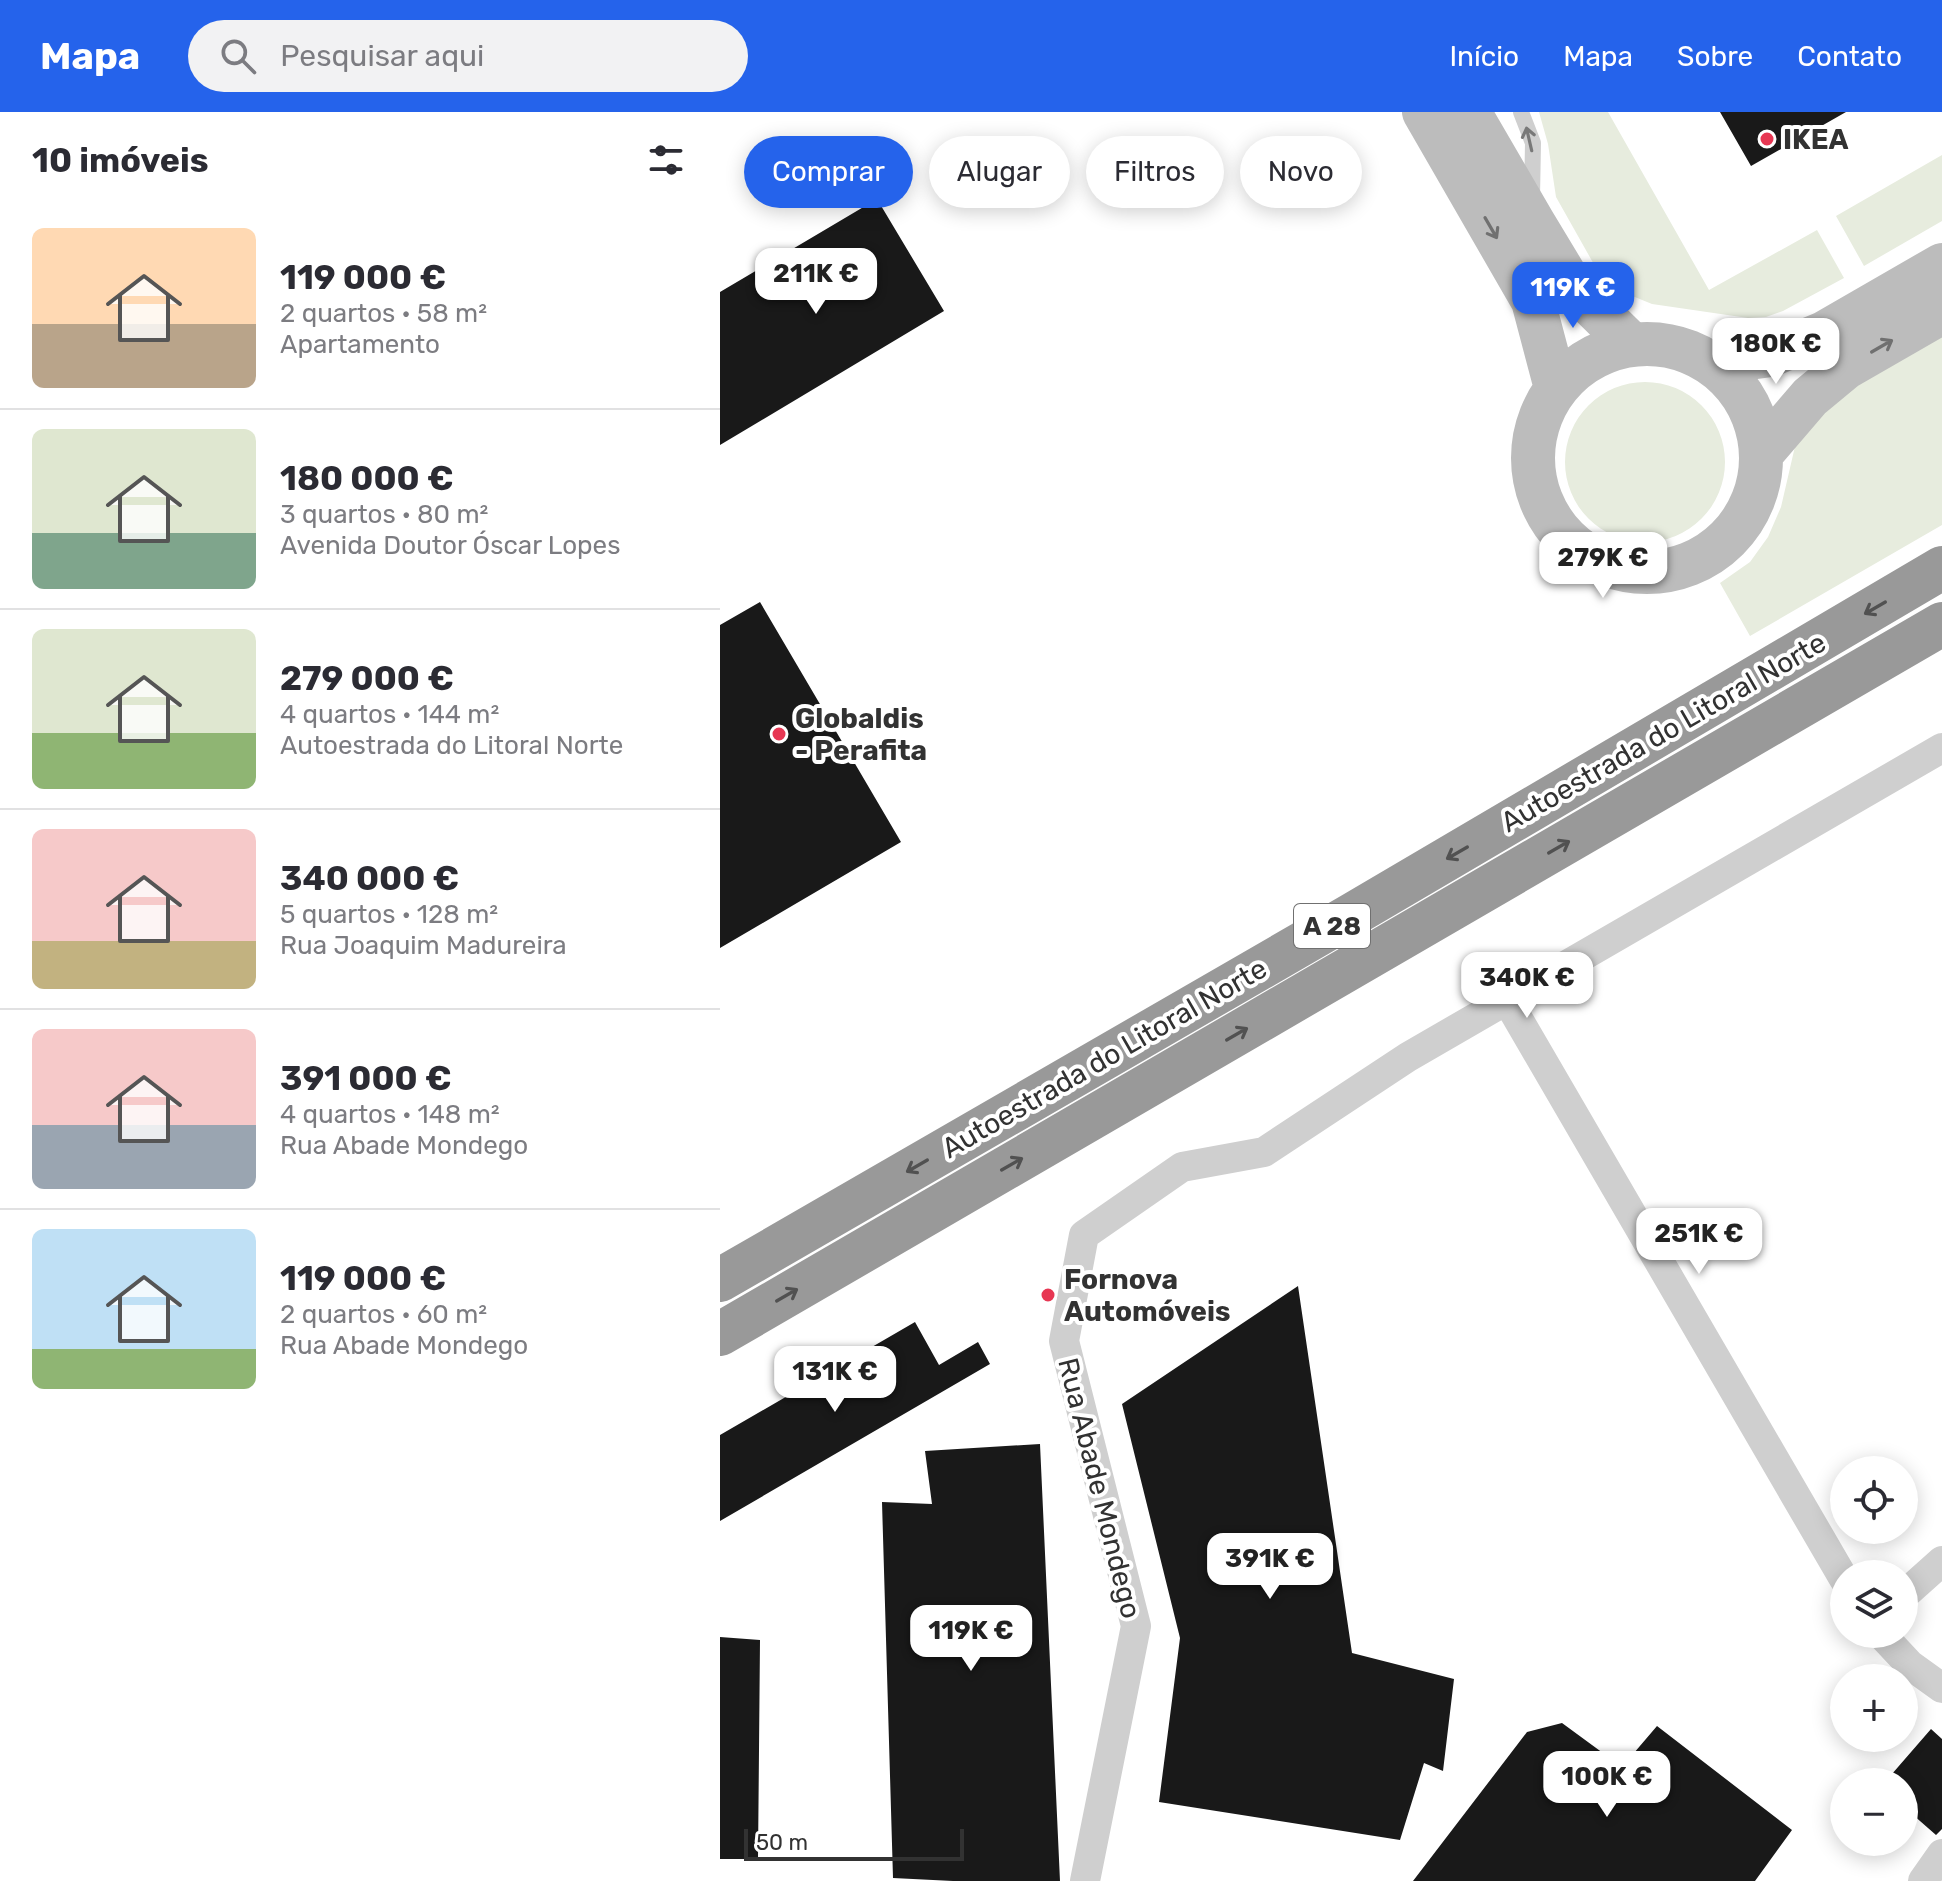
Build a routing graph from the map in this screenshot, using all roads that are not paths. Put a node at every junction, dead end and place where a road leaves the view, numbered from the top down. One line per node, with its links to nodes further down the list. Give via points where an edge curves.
1 (1424, 112): 9 (main road, one-way to 9, via 1533,301)
2 (1469, 112): 4 (main road)
3 (1521, 112): 4 (lane, one-way to 3, via 1533,143)
4 (1533, 222): 7 (main road, via 1571,285)
5 (1942, 265): 8 (main road, via 1824,333 1771,355)
6 (1942, 312): 10 (main road, one-way to 6, via 1810,397 1845,368)
7 (1631, 344): 8 (main road, via 1673,346); 9 (main road, via 1602,352)
8 (1712, 363): 10 (main road, via 1738,388 1755,418)
9 (1556, 388): 10 (main road, via 1535,440 1535,485 1548,516 1569,543 1597,562 1630,572 1664,573 1696,563 1724,544 1746,518 1759,487)
10 (1762, 453)
11 (1942, 568): 15 (highway, Autoestrada do Litoral Norte / A 28, one-way to 15)
12 (1942, 624): 16 (highway, Autoestrada do Litoral Norte / A 28, one-way to 12)
13 (1942, 748): 14 (street)
14 (1507, 1000): 17 (street); 23 (street, Rua Abade Mondego, via 1408,1057 1264,1152 1182,1167 1084,1235 1064,1341 1136,1626)
15 (720, 1280)
16 (720, 1334)
17 (1833, 1560)
18 (1942, 1561): 19 (street)
19 (1918, 1582)
20 (1894, 1648): 21 (street)
21 (1942, 1688)
22 (1942, 1854): 24 (street)
23 (1085, 1881)
24 (1923, 1881)

